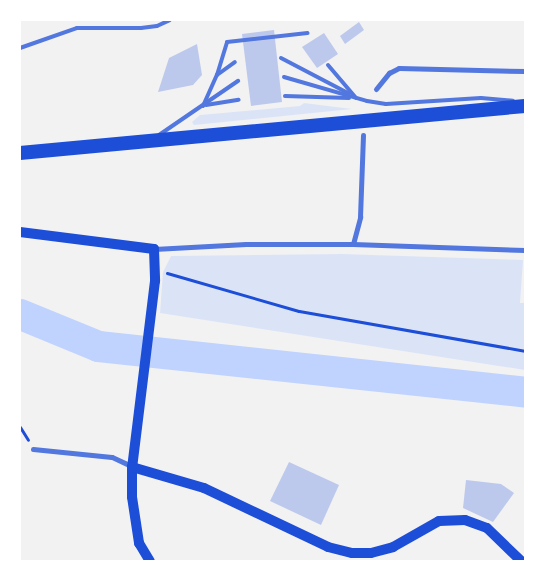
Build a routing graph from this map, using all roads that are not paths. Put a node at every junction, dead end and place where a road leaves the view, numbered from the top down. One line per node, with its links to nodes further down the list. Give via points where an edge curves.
1 (170, 20): 3 (lane, via 141,28 77,28)
2 (307, 33): 8 (lane, via 227,42)
3 (20, 48)
4 (281, 58): 13 (lane)
5 (235, 62): 8 (lane)
6 (328, 65): 13 (lane)
7 (525, 70): 11 (street, via 400,68 389,73)
8 (217, 75): 16 (lane)
9 (284, 77): 13 (lane)
10 (238, 82): 16 (lane)
11 (376, 89)
12 (285, 96): 13 (lane)
13 (356, 98): 15 (lane, via 386,104 481,98)
14 (239, 100): 16 (lane)
15 (525, 102)
16 (203, 106): 19 (lane)
17 (525, 106): 19 (highway)
18 (363, 135): 22 (street, via 360,217)
19 (150, 140): 20 (highway)
20 (20, 153)
21 (20, 232): 23 (main road)
22 (353, 244): 23 (street, via 246,244); 24 (street)
23 (154, 249): 26 (main road, via 155,276)
24 (525, 250)
25 (33, 449): 26 (street, via 112,457)
26 (132, 467): 27 (main road, via 132,497 139,543); 28 (main road, via 204,488 336,549 372,553 393,547 439,521 465,520 487,528)
27 (150, 561)
28 (521, 561)

